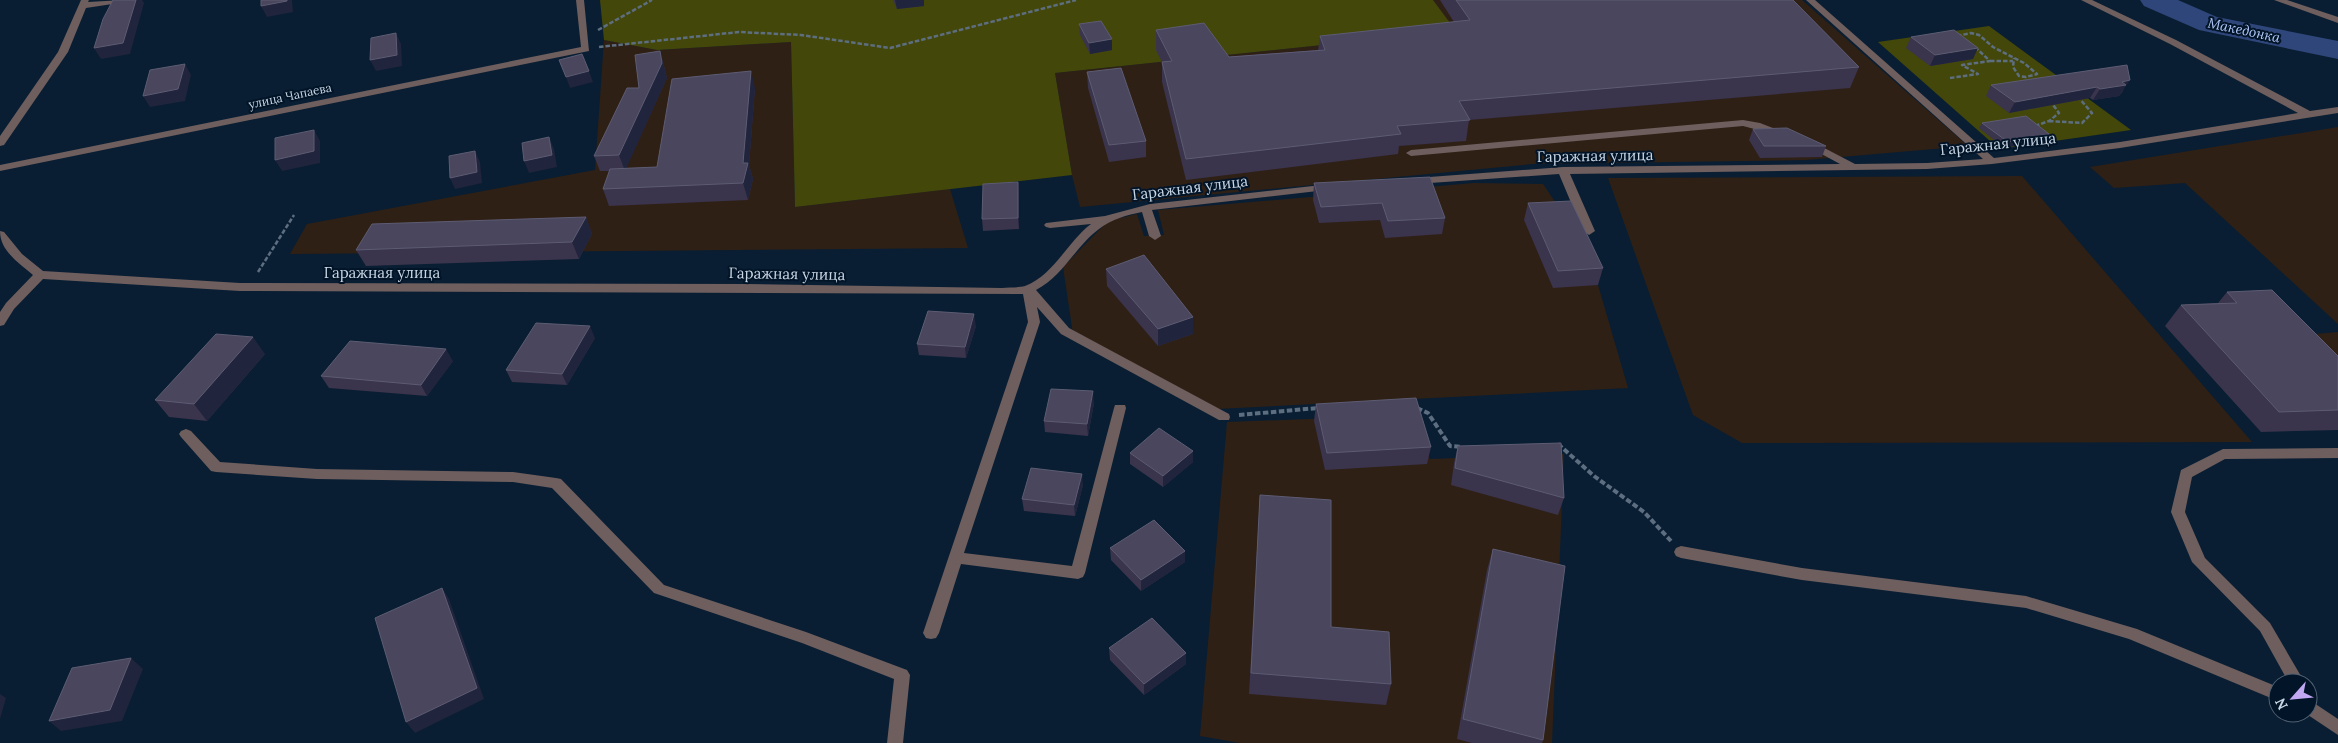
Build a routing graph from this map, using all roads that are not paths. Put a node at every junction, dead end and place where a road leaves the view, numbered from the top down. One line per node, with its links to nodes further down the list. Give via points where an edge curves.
1 (119, 0): 6 (street)
2 (580, 0): 14 (street, улица Чапаева, via 586,49)
3 (1810, 0): 12 (street)
4 (2085, 0): 9 (street, via 2173,42)
5 (2278, 0): 7 (street)
6 (84, 3): 10 (street, via 63,52)
7 (2338, 20)
8 (2338, 110): 9 (street, Гаражная улица)
9 (2309, 115): 12 (street, Гаражная улица, via 2120,145)
10 (0, 143)
11 (1411, 153): 13 (street, via 1742,123 1756,124 1795,138)
12 (1992, 161): 13 (street, Гаражная улица)
13 (1853, 167): 15 (street, Гаражная улица)
14 (0, 168)
15 (1563, 170): 16 (street, Гаражная улица, via 1493,179); 21 (street)
16 (1406, 181)
17 (1339, 187): 18 (street, Гаражная улица)
18 (1141, 206): 19 (street, Гаражная улица); 23 (street)
19 (1107, 218): 20 (street); 25 (street, Гаражная улица, via 1072,248 1058,274)
20 (1050, 225)
21 (1589, 231)
22 (0, 234): 24 (street, via 18,257)
23 (1155, 236)
24 (40, 275): 25 (street, Гаражная улица, via 249,288 748,288 963,293); 26 (street, via 10,306)
25 (1028, 290): 28 (street, via 1064,331); 32 (street, via 1034,322)
26 (0, 322)
27 (1120, 408): 32 (street, via 1078,573)
28 (1224, 417)
29 (186, 434): 38 (street, via 216,467 317,474 513,477 556,482 660,589 902,674)
30 (2338, 453): 34 (street, via 2223,454 2186,474 2178,512 2199,562 2264,627)
31 (1681, 552): 35 (street, via 1802,574 2026,602 2132,634)
32 (956, 558): 33 (street)
33 (931, 633)
34 (2292, 673)
35 (2268, 690)
36 (2318, 712): 37 (street)
37 (2338, 728)
38 (895, 743)

